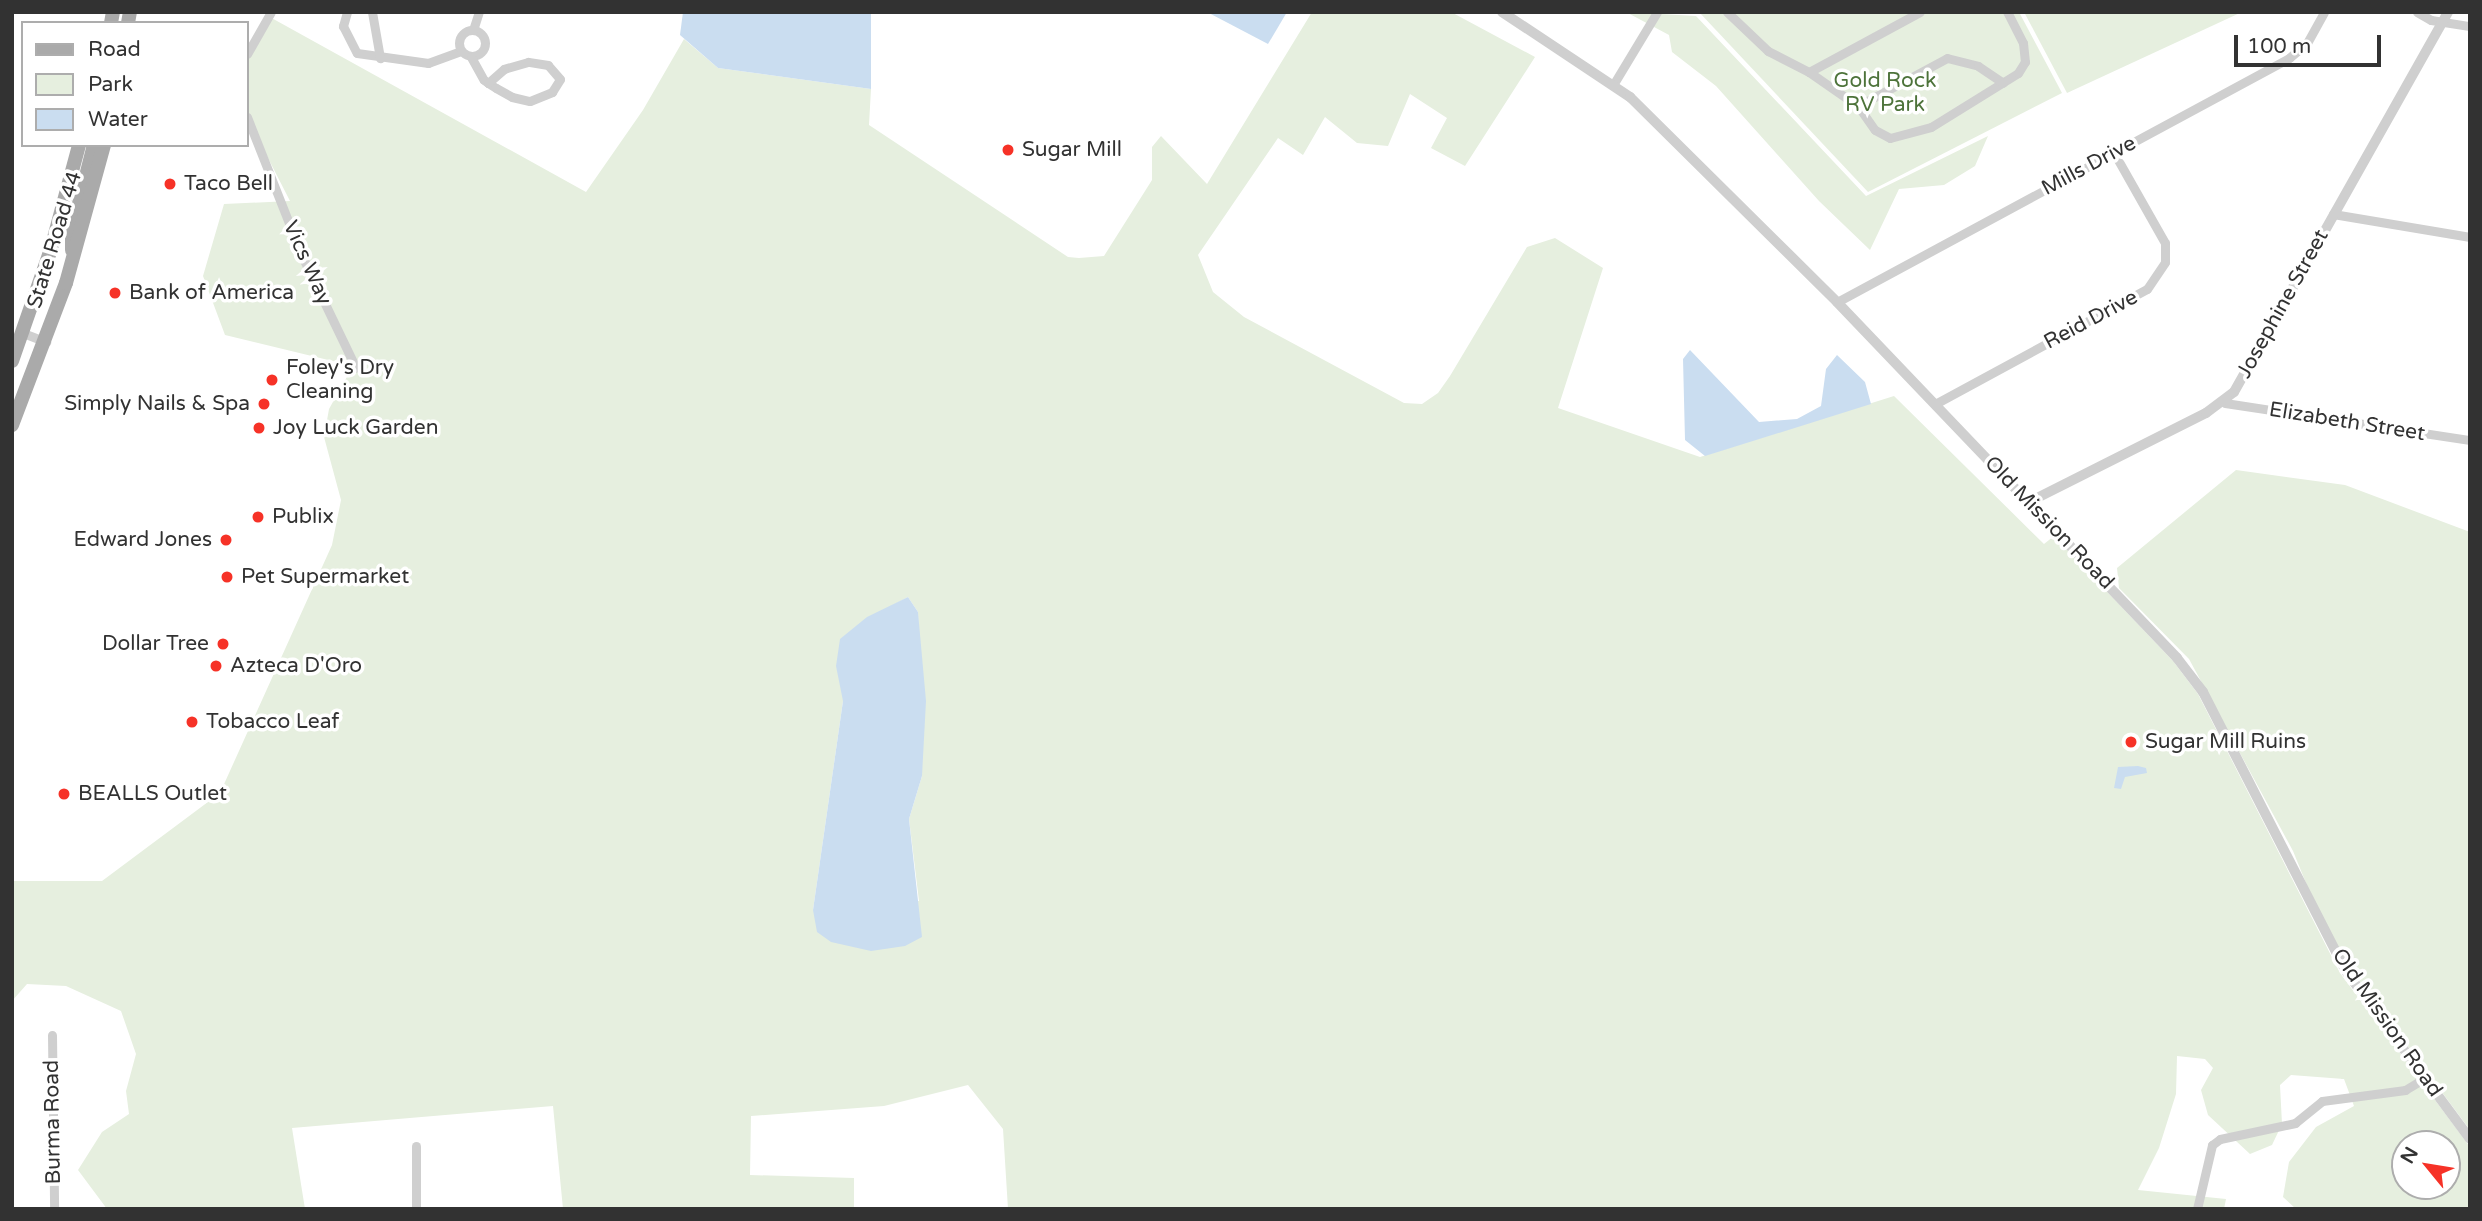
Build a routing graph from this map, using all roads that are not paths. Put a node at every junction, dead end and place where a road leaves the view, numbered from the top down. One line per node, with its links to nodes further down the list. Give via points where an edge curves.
1 (271, 12): 16 (street)
2 (347, 12): 18 (street, via 343,26 357,53)
3 (372, 12): 18 (street)
4 (479, 12): 14 (street)
5 (1502, 12): 22 (street, Old Mission Road)
6 (1657, 12): 22 (street)
7 (1727, 12): 19 (street, via 1768,51)
8 (1920, 12): 19 (street)
9 (2007, 12): 21 (street, via 2023,43 2025,62 2018,74)
10 (2324, 12): 28 (street, Mills Drive, via 2307,43 2289,58)
11 (2417, 12): 12 (street)
12 (2445, 17): 13 (street); 29 (street, Josephine Street)
13 (2470, 26)
14 (473, 30): 15 (street, via 461,37); 17 (street, via 482,34 485,45)
15 (461, 51): 17 (street); 18 (street, via 428,63)
16 (248, 52)
17 (471, 57): 20 (street)
18 (380, 58)
19 (1809, 72): 23 (street)
20 (488, 83): 20 (street, via 530,101 552,92 560,79 548,65 528,62 504,69)
21 (2003, 83): 23 (street, via 1978,66 1947,58); 23 (street, via 1904,138 1875,130)
22 (1612, 85): 32 (street, Old Mission Road, via 1630,97)
23 (1858, 106)
24 (248, 120): 36 (street, Vics Way, via 302,256)
25 (78, 147): 33 (main road, State Road 44)
26 (93, 147): 31 (main road, via 72,231)
27 (103, 147): 31 (main road, State Road 44)
28 (2114, 153): 32 (street, Mills Drive); 38 (street, Reid Drive, via 2165,243 2165,262 2147,289)
29 (2333, 214): 30 (street); 37 (street, Josephine Street)
30 (2470, 237)
31 (72, 265): 34 (main road, State Road 44)
32 (1837, 302): 38 (street, Old Mission Road)
33 (23, 333): 34 (street); 35 (main road, State Road 44)
34 (46, 342): 39 (main road, State Road 44)
35 (12, 361)
36 (356, 368)
37 (2225, 403): 40 (street, Elizabeth Street); 41 (street)
38 (1935, 404): 41 (street, Old Mission Road)
39 (12, 425)
40 (2470, 440)
41 (2029, 502): 43 (street, Old Mission Road, via 2177,658 2203,692 2338,958)
42 (52, 1035): 46 (street, Burma Road)
43 (2425, 1078): 44 (street, Old Mission Road); 48 (street, via 2405,1090 2322,1101 2295,1123 2220,1139 2212,1145)
44 (2470, 1139)
45 (416, 1146): 47 (street)
46 (54, 1209)
47 (416, 1209)
48 (2197, 1209)

